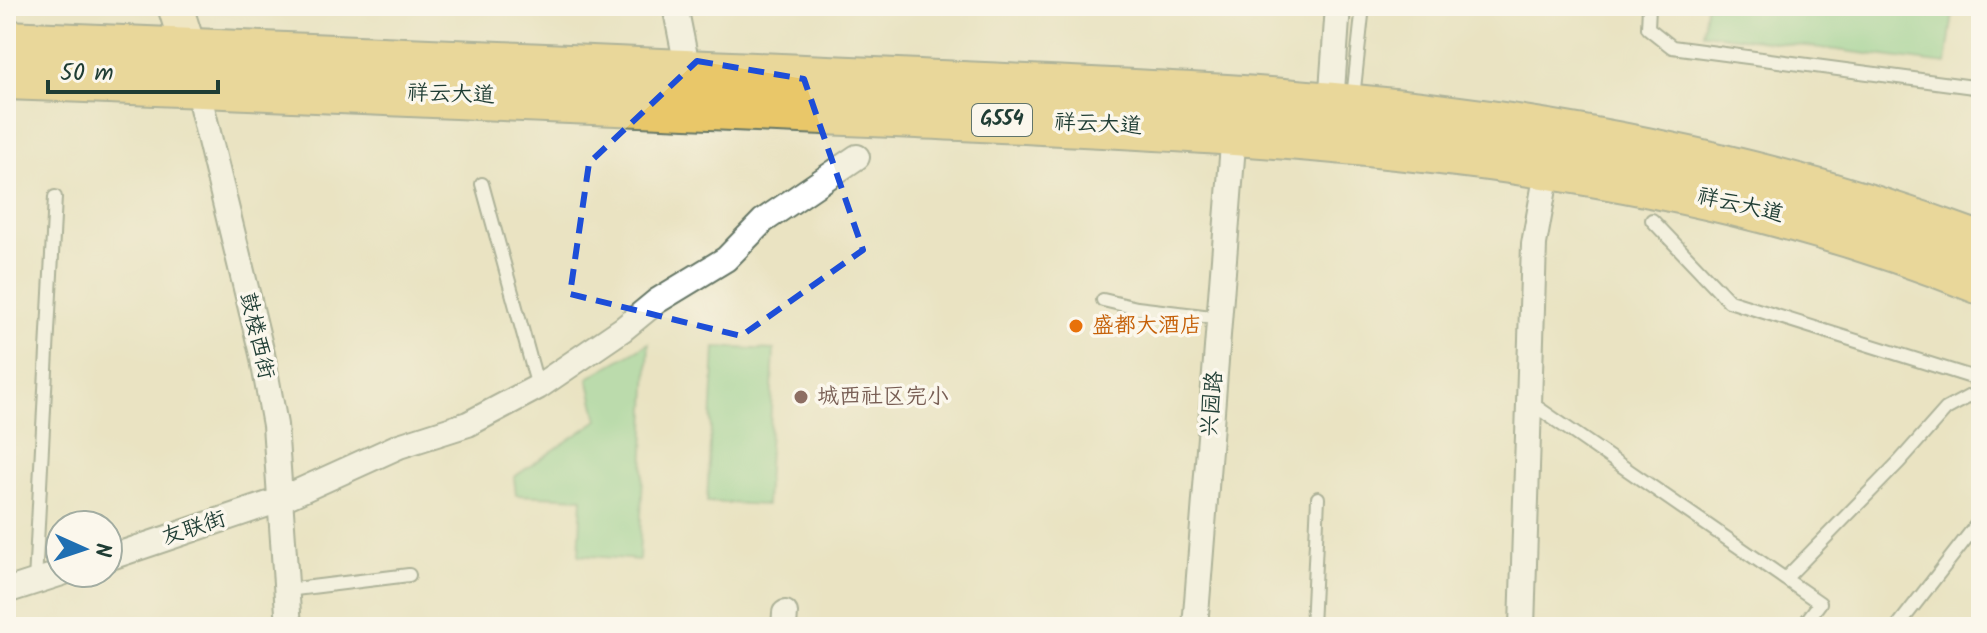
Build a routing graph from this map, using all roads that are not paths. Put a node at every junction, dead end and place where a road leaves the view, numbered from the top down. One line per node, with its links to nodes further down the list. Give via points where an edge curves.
1 (175, 6): 7 (street)
2 (675, 6): 8 (street)
3 (1338, 6): 11 (street)
4 (1363, 6): 11 (lane, via 1354,69)
5 (1649, 6): 10 (lane, via 1648,28 1672,47)
6 (6, 43): 7 (highway, 祥云大道 / G554)
7 (193, 67): 8 (highway, 祥云大道 / G554); 9 (highway, 祥云大道 / G554); 12 (highway, 祥云大道 / G554); 27 (street, 鼓楼西街, via 262,354 275,425)
8 (688, 71): 11 (highway, 祥云大道 / G554)
9 (6, 77)
10 (1981, 88)
11 (1342, 106): 18 (highway, 祥云大道 / G554, via 1522,128 1707,163 1829,193)
12 (1234, 132): 14 (highway, 祥云大道 / G554, via 1430,149); 21 (street, 兴园路)
13 (857, 157): 23 (street, 友联街, via 763,221 726,259 657,301)
14 (1548, 166): 19 (highway, 祥云大道 / G554, via 1789,217); 25 (street, via 1534,244)
15 (482, 184): 23 (lane)
16 (55, 197): 33 (lane)
17 (1652, 220): 22 (lane, via 1729,301)
18 (1981, 245)
19 (1981, 282)
20 (1103, 300): 21 (lane)
21 (1220, 318): 37 (street, 兴园路)
22 (1981, 380)
23 (538, 387): 27 (street, 友联街, via 468,424 399,446)
24 (1981, 390): 32 (lane, via 1946,409)
25 (1528, 401): 32 (lane); 39 (street)
26 (1318, 498): 38 (lane)
27 (280, 500): 29 (street, 友联街); 34 (street, 鼓楼西街)
28 (1981, 519): 41 (lane)
29 (124, 553)
30 (409, 575): 34 (lane)
31 (44, 579): 33 (street)
32 (1785, 579): 40 (lane, via 1820,603)
33 (35, 582): 35 (street)
34 (287, 590): 36 (street, 鼓楼西街)
35 (6, 591)
36 (289, 627)
37 (1195, 627)
38 (1312, 627)
39 (1522, 627)
40 (1802, 627)
41 (1897, 627)

